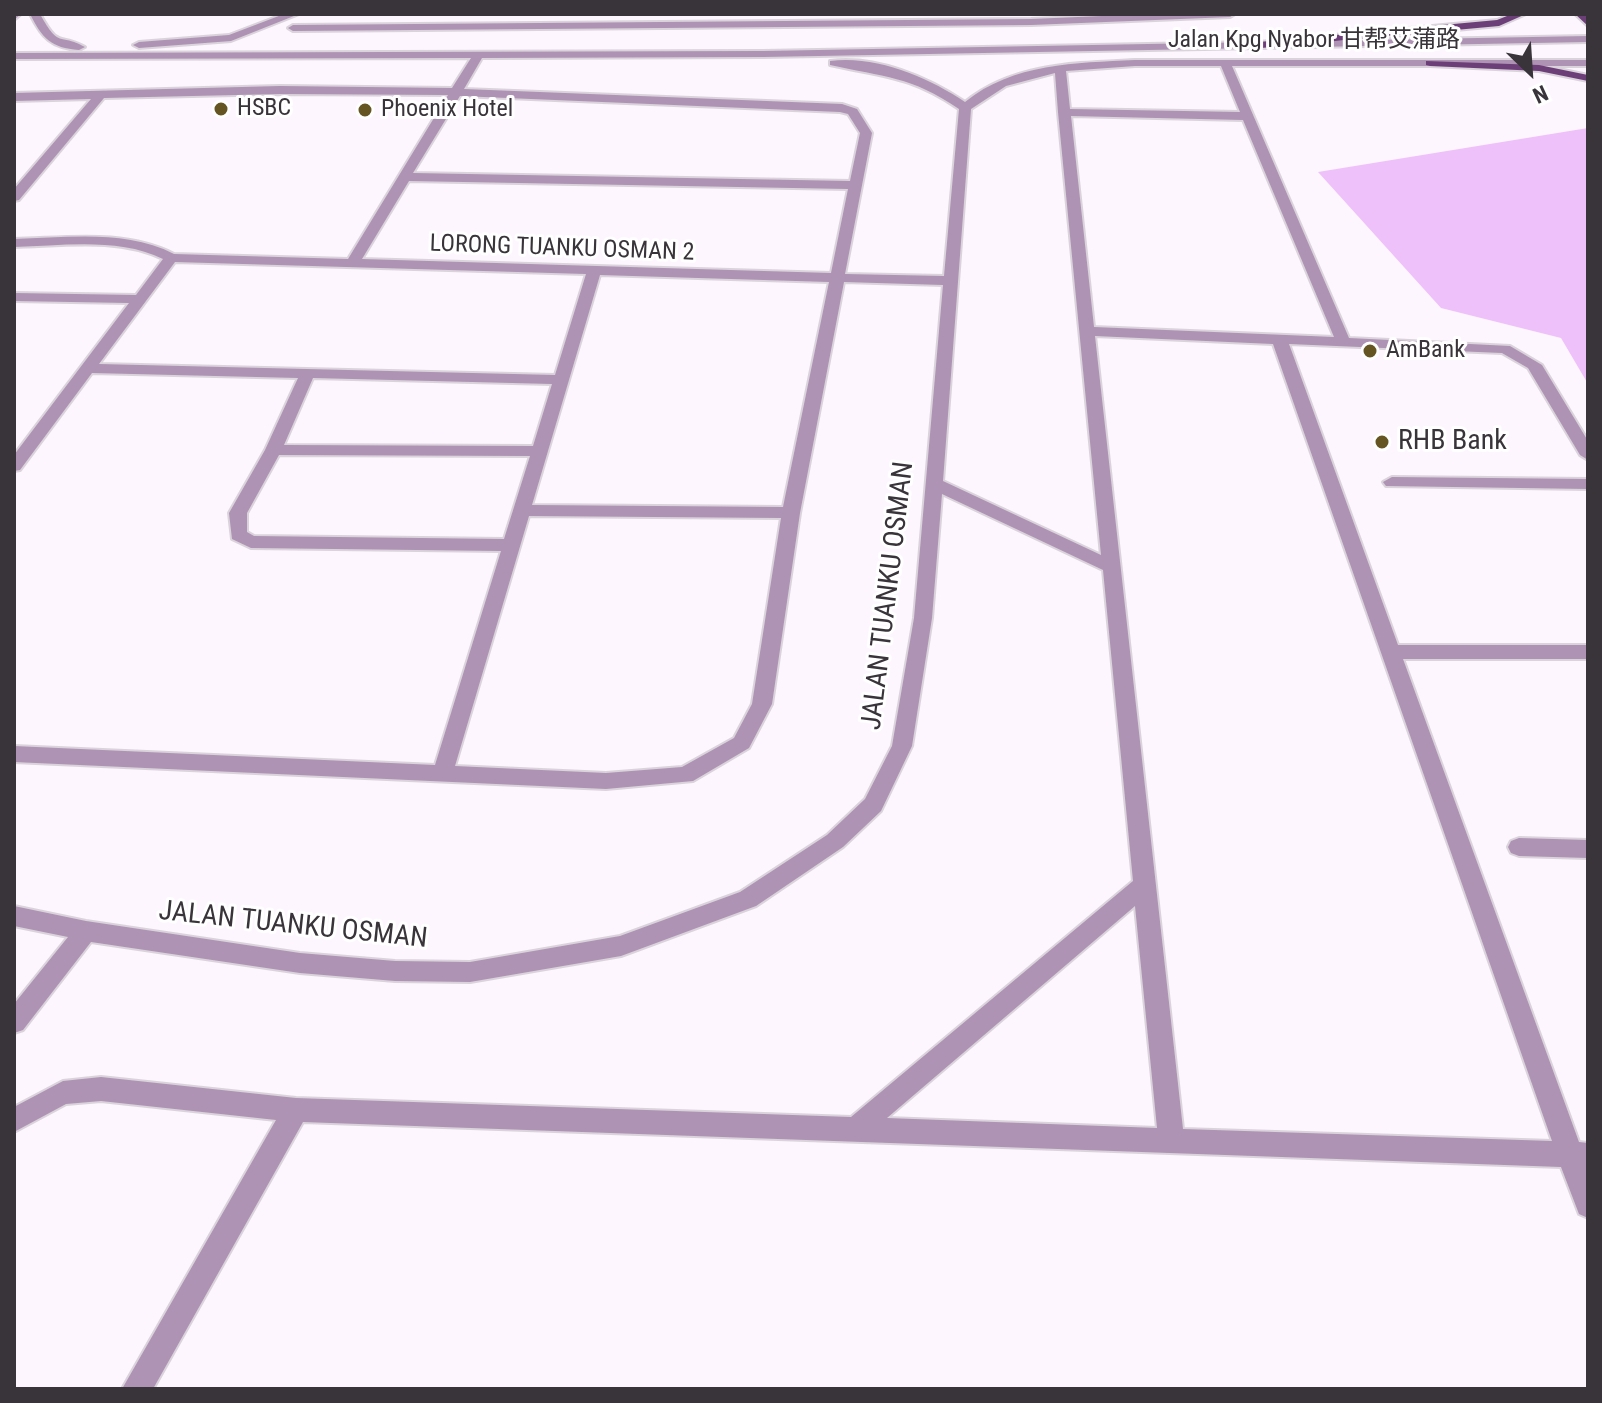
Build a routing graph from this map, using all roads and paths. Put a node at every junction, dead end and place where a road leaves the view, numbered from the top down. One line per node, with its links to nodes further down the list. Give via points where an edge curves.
1 (294, 14): 5 (street, via 217,41 78,48 45,37); 10 (street)
2 (1230, 14): 6 (street)
3 (1521, 14): 14 (main road, via 1499,23)
4 (1580, 14): 9 (main road)
5 (39, 16)
6 (1029, 18): 7 (street)
7 (805, 19): 8 (street); 11 (street)
8 (487, 20): 10 (street)
9 (1588, 23)
10 (293, 28): 18 (street, Jalan Kpg Nyabor 甘帮艾蒲路, via 303,47)
11 (847, 36)
12 (1588, 39): 14 (street, Jalan Kpg Nyabor 甘帮艾蒲路)
13 (861, 40): 15 (street)
14 (1259, 45): 15 (street, Jalan Kpg Nyabor 甘帮艾蒲路)
15 (903, 52): 16 (street, Jalan Kpg Nyabor 甘帮艾蒲路)
16 (763, 54): 19 (street, Jalan Kpg Nyabor 甘帮艾蒲路); 28 (street, Jalan Kpg Nyabor 甘帮艾蒲路, via 911,75)
17 (14, 56): 18 (street, Jalan Kpg Nyabor 甘帮艾蒲路)
18 (379, 56): 19 (street, Jalan Kpg Nyabor 甘帮艾蒲路)
19 (478, 56): 25 (street)
20 (1225, 63): 21 (street, Jalan Kpg Nyabor 甘帮艾蒲路); 23 (street, Jalan Kpg Nyabor 甘帮艾蒲路); 30 (street)
21 (1430, 63): 22 (street, Jalan Kpg Nyabor 甘帮艾蒲路); 24 (main road, via 1539,68)
22 (1588, 63)
23 (1060, 69): 28 (street, Jalan Kpg Nyabor 甘帮艾蒲路, via 999,83); 29 (street)
24 (1588, 78)
25 (455, 92): 26 (street); 31 (street); 32 (street, via 842,108 853,112 866,133)
26 (100, 95): 27 (street); 33 (street)
27 (14, 97)
28 (965, 108): 39 (street, JALAN TUANKU OSMAN)
29 (1064, 112): 30 (street); 42 (street)
30 (1247, 116): 44 (street)
31 (404, 177): 32 (street); 36 (street)
32 (853, 185): 38 (street)
33 (16, 192)
34 (14, 243): 35 (street, LORONG TUANKU OSMAN 2, via 136,244)
35 (171, 258): 36 (street, LORONG TUANKU OSMAN 2); 41 (street)
36 (352, 264): 37 (street, LORONG TUANKU OSMAN 2)
37 (594, 271): 38 (street, LORONG TUANKU OSMAN 2); 47 (street)
38 (836, 280): 39 (street, LORONG TUANKU OSMAN 2); 58 (street)
39 (951, 281): 55 (street, JALAN TUANKU OSMAN)
40 (14, 297): 41 (street)
41 (140, 299): 45 (street)
42 (1087, 331): 43 (street); 60 (street)
43 (1279, 338): 44 (street); 61 (street)
44 (1343, 341): 52 (street, via 1505,349 1534,365)
45 (88, 368): 46 (street); 49 (street)
46 (308, 373): 47 (street); 50 (street)
47 (561, 380): 51 (street)
48 (14, 438): 49 (street)
49 (34, 439): 53 (street)
50 (273, 450): 51 (street); 59 (street, via 238,513 238,535 251,542)
51 (540, 451): 57 (street)
52 (1588, 455)
53 (14, 466)
54 (1392, 482): 56 (street)
55 (934, 484): 60 (street); 69 (street, JALAN TUANKU OSMAN, via 923,618 902,746 873,805 835,841 748,899 621,946 470,972 300,963)
56 (1588, 484)
57 (522, 510): 58 (street); 59 (street)
58 (791, 513): 64 (street, via 762,704 742,743 686,775 606,781)
59 (511, 545): 64 (street)
60 (1111, 567): 67 (street)
61 (1391, 652): 62 (street); 75 (street)
62 (1588, 652)
63 (14, 754): 64 (street)
64 (443, 772)
65 (1519, 847): 66 (street)
66 (1588, 849)
67 (1145, 884): 73 (street); 74 (street)
68 (14, 916): 69 (street, JALAN TUANKU OSMAN)
69 (86, 931): 70 (street)
70 (14, 1022)
71 (296, 1110): 72 (street, via 101,1089 63,1093); 73 (street); 77 (street)
72 (14, 1120)
73 (856, 1129): 74 (street)
74 (1171, 1140): 75 (street)
75 (1579, 1154): 76 (street)
76 (1588, 1205)
77 (137, 1389)

